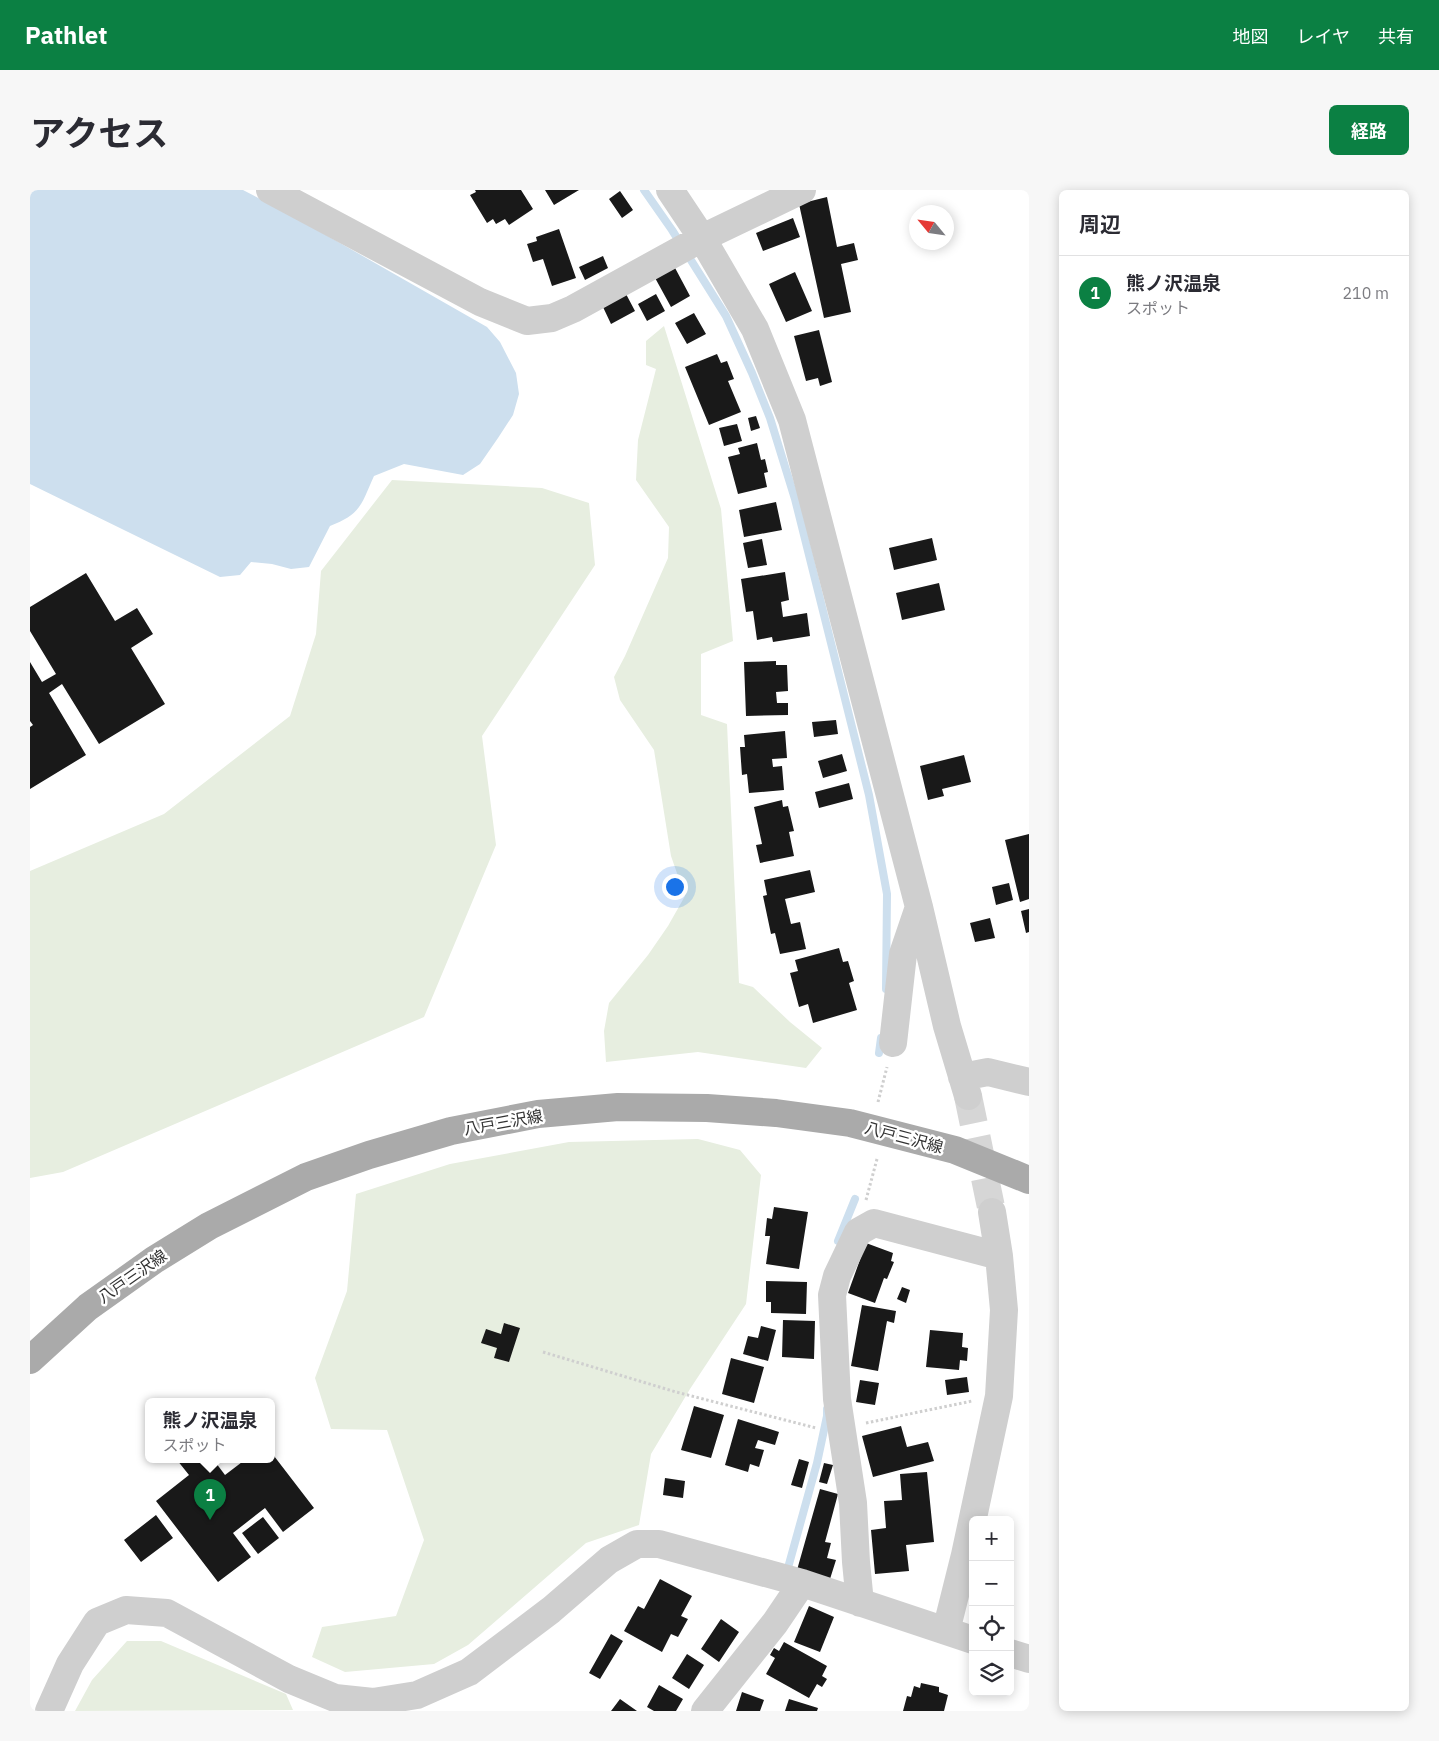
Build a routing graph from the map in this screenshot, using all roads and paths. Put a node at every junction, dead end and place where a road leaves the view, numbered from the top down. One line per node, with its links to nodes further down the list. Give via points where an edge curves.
1 (270, 190): 4 (street, via 480,302 527,321 552,318 574,309)
2 (802, 190): 4 (street)
3 (680, 195): 4 (street)
4 (702, 238): 5 (street, via 755,329 792,420)
5 (919, 907): 6 (street, via 903,954); 7 (street, via 965,1087 988,1072)
6 (893, 1043): 8 (path)
7 (1029, 1082)
8 (878, 1102)
9 (877, 1159): 12 (path)
10 (1029, 1180): 15 (main road, 八戸三沢線, via 955,1150 841,1121 707,1108 618,1107 538,1114 451,1131 306,1177 209,1226 154,1260 88,1307)
11 (992, 1212): 13 (street)
12 (858, 1232): 13 (street, via 874,1223); 17 (street, via 837,1276 832,1295 837,1399)
13 (999, 1256): 16 (street, via 1004,1310)
14 (543, 1352): 17 (path, via 676,1392 830,1431)
15 (30, 1360)
16 (999, 1396): 17 (path); 20 (street)
17 (842, 1428): 19 (street, via 853,1503)
18 (802, 1583): 19 (street); 24 (street, via 659,1544 637,1544 609,1560 551,1610 469,1672 417,1695 373,1702 335,1698 289,1680 167,1613 126,1610 97,1622 70,1664); 25 (street, via 775,1623)
19 (860, 1603): 20 (street)
20 (946, 1631): 21 (street)
21 (969, 1639)
22 (1014, 1654): 23 (street)
23 (1029, 1659)
24 (49, 1711)
25 (705, 1711)

